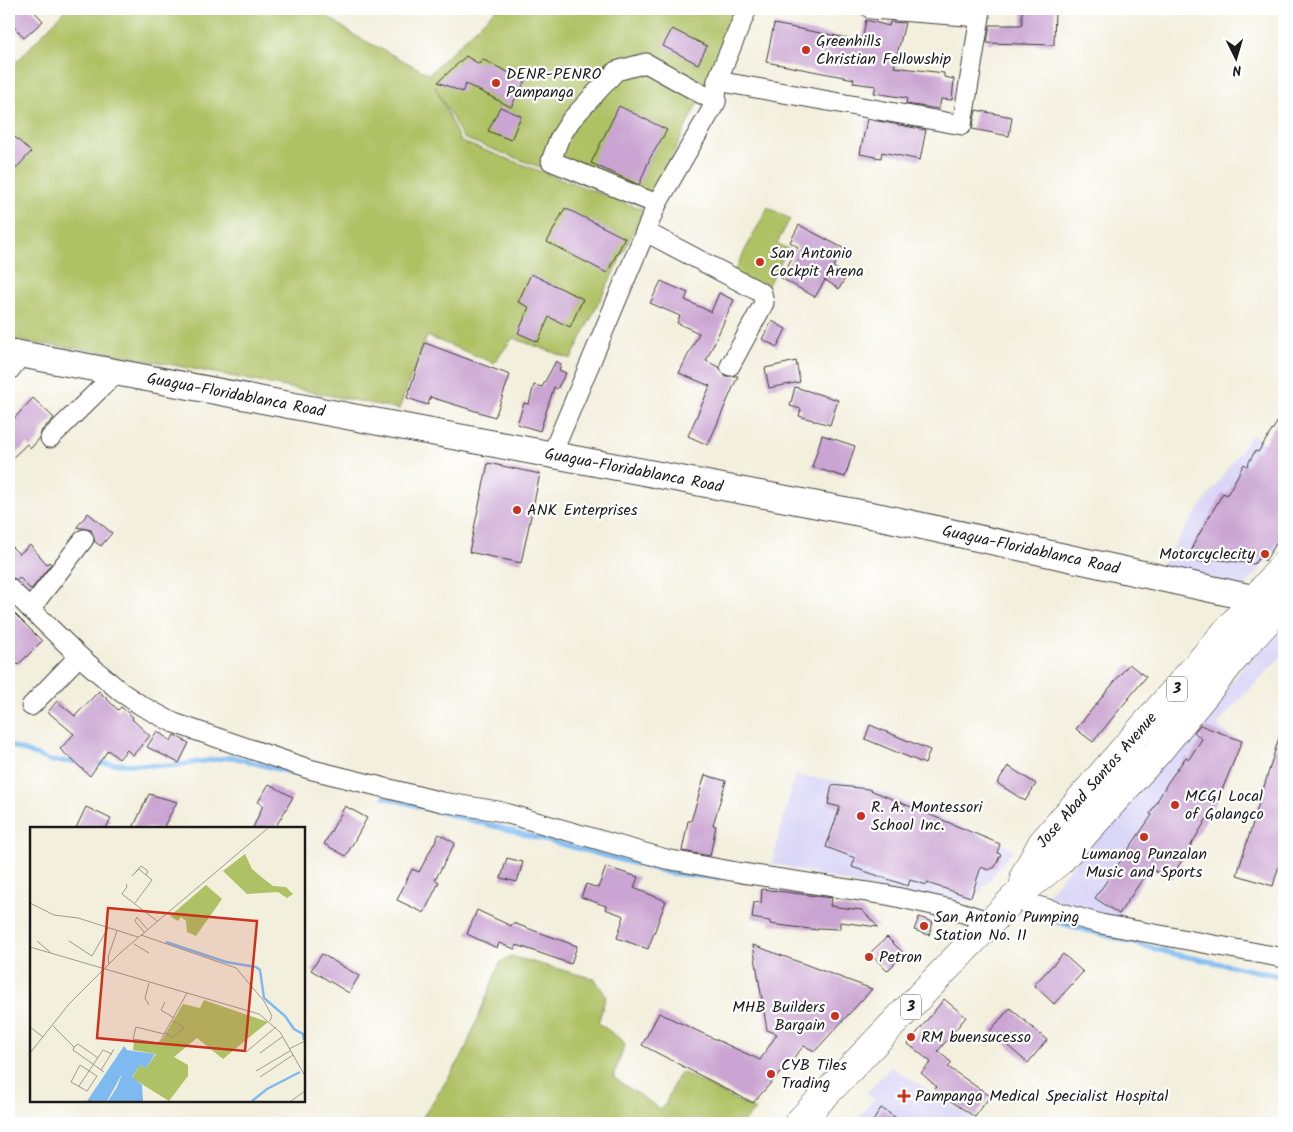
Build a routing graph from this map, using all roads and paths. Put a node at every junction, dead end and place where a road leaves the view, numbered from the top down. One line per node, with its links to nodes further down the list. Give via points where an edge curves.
1 (747, 9): 3 (street)
2 (871, 9): 3 (street, via 980,17 962,125)
3 (717, 81): 4 (street)
4 (716, 102): 5 (street); 5 (street, via 646,63 616,72 572,120 560,139 551,161)
5 (657, 204): 6 (street)
6 (646, 232): 8 (street, via 762,293 764,303); 11 (street)
7 (13, 359): 9 (main road, Guagua-Floridablanca Road)
8 (730, 366)
9 (116, 373): 10 (street); 11 (main road, Guagua-Floridablanca Road)
10 (50, 438)
11 (552, 454): 15 (main road, Guagua-Floridablanca Road, via 881,517)
12 (84, 539): 17 (street)
13 (1284, 565): 15 (highway, Jose Abad Santos Avenue / 3)
14 (9, 588): 17 (street)
15 (1257, 599): 20 (highway, Jose Abad Santos Avenue / 3, via 1042,843)
16 (1284, 603): 20 (highway, Jose Abad Santos Avenue / 3, via 1060,862)
17 (30, 609): 18 (street)
18 (79, 656): 19 (street); 21 (street, via 121,692 174,723 309,769 442,802 498,811 666,859 887,895 951,909)
19 (31, 706)
20 (1018, 894): 21 (highway, Jose Abad Santos Avenue / 3); 22 (street, via 1101,924)
21 (991, 922): 23 (highway, Jose Abad Santos Avenue / 3)
22 (1284, 956)
23 (798, 1123)

